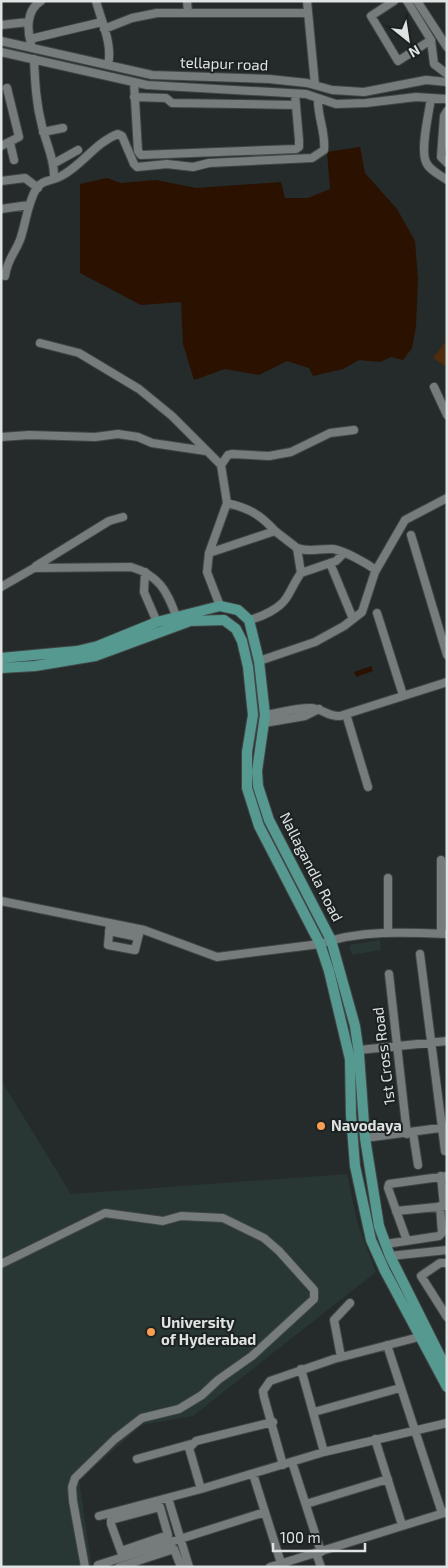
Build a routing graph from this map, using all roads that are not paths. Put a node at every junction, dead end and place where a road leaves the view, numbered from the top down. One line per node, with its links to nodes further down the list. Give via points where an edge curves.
1 (41, 1): 8 (street)
2 (96, 1): 13 (street)
3 (187, 1): 10 (street)
4 (307, 1): 9 (street)
5 (394, 1): 15 (street, via 370,16 398,61)
6 (407, 1): 15 (street)
7 (417, 1): 17 (street)
8 (32, 4): 11 (street)
9 (308, 12): 10 (street); 26 (street)
10 (188, 13): 13 (street, via 157,13)
11 (28, 22): 12 (street); 14 (street)
12 (1, 26)
13 (103, 26): 14 (street); 21 (street)
14 (30, 39): 18 (street)
15 (431, 40): 22 (street, via 434,64)
16 (1, 42): 18 (street, tellapur road)
17 (447, 47)
18 (32, 48): 21 (street, tellapur road)
19 (1, 52): 20 (street)
20 (34, 59): 25 (street); 39 (street, via 35,91)
21 (108, 64): 23 (street, tellapur road, via 152,75)
22 (447, 74)
23 (260, 78): 26 (street, tellapur road); 29 (street)
24 (447, 82): 26 (street, tellapur road, via 426,80 364,92 332,90)
25 (134, 83): 28 (street); 31 (street)
26 (316, 85)
27 (7, 88): 40 (street, via 19,137)
28 (210, 89): 29 (street); 35 (street)
29 (260, 92): 30 (street)
30 (295, 94): 32 (street); 36 (street)
31 (134, 95): 35 (street, via 166,98 172,103); 36 (street, via 138,151 141,155 296,149 299,145)
32 (318, 98): 33 (street, via 336,104); 46 (street, via 324,150 312,158 209,163 193,167 167,164 137,167 124,138 118,134)
33 (431, 98): 34 (street); 47 (street, via 425,161)
34 (447, 99)
35 (209, 103): 36 (street)
36 (296, 105)
37 (447, 111): 44 (street, via 441,157)
38 (63, 128): 39 (street)
39 (43, 132): 45 (street)
40 (10, 143): 41 (street); 43 (street)
41 (1, 146)
42 (78, 150): 45 (street)
43 (14, 160)
44 (447, 163)
45 (53, 164): 46 (street)
46 (54, 179): 49 (street, via 45,181)
47 (447, 180)
48 (1, 181): 49 (street, via 25,178)
49 (38, 188): 50 (street)
50 (28, 205): 51 (street); 52 (street, via 20,240 9,259)
51 (1, 208)
52 (6, 276)
53 (40, 343): 58 (street, via 79,353 139,389 172,416)
54 (434, 387): 55 (street)
55 (447, 415)
56 (354, 430): 59 (street, via 330,433 291,452 269,456 228,455)
57 (1, 437): 58 (street, via 118,434 179,449)
58 (206, 451): 59 (street)
59 (222, 465): 61 (street)
60 (447, 498): 70 (street, via 405,520)
61 (227, 503): 63 (street, via 249,508); 66 (street)
62 (123, 517): 69 (street, via 101,525)
63 (275, 531): 65 (street); 66 (street)
64 (411, 535): 81 (street)
65 (297, 548): 67 (street, via 309,552 333,549); 72 (street)
66 (209, 553): 74 (street, via 207,572)
67 (343, 554): 68 (street); 70 (street)
68 (330, 563): 72 (street); 77 (street)
69 (34, 568): 71 (street, via 114,566); 73 (street)
70 (376, 570): 77 (street, via 364,609)
71 (145, 572): 76 (street, via 168,593); 79 (street, via 144,592)
72 (301, 573): 78 (street, via 287,598 271,611)
73 (1, 587)
74 (220, 606): 76 (main road, Nallagandla Road); 78 (main road, via 238,610)
75 (377, 613): 86 (street)
76 (176, 616): 79 (main road, Nallagandla Road)
77 (353, 619): 83 (street, via 316,644)
78 (249, 620): 83 (main road, Nallagandla Road)
79 (157, 622): 80 (main road, Nallagandla Road)
80 (99, 650): 82 (main road, Nallagandla Road); 84 (main road, Nallagandla Road, via 71,662); 98 (main road, Nallagandla Road, via 190,621 224,620 236,630 248,666 252,712 247,788 252,807)
81 (447, 655)
82 (1, 658)
83 (259, 661): 88 (main road, Nallagandla Road)
84 (1, 668)
85 (447, 682): 86 (street)
86 (403, 695): 87 (street)
87 (346, 714): 88 (street, via 329,716 319,709 309,708); 89 (street)
88 (264, 719): 97 (main road, Nallagandla Road, via 256,771 268,820)
89 (368, 787)
90 (441, 860): 96 (street)
91 (388, 878): 95 (street)
92 (1, 901): 93 (street)
93 (109, 927): 94 (street); 94 (street, via 108,945 135,950)
94 (139, 933): 98 (street, via 218,957)
95 (388, 933): 96 (street); 97 (street)
96 (444, 934)
97 (331, 940): 98 (street); 104 (main road, Nallagandla Road, via 355,1026)
98 (320, 944): 123 (main road, Nallagandla Road, via 350,1059 354,1158 371,1240)
99 (420, 954): 102 (street)
100 (388, 974): 103 (street, 1st Cross Road)
101 (447, 1041): 102 (street)
102 (431, 1043): 103 (street); 105 (street)
103 (397, 1045): 104 (street); 106 (street, 1st Cross Road)
104 (358, 1050): 107 (main road, Nallagandla Road)
105 (444, 1128): 106 (street); 108 (street)
106 (410, 1133): 107 (street); 109 (street, 1st Cross Road)
107 (365, 1138): 112 (main road, Nallagandla Road)
108 (445, 1151)
109 (418, 1165)
110 (444, 1176): 113 (street); 114 (street, via 390,1182 388,1188)
111 (383, 1187): 112 (street)
112 (372, 1188): 116 (main road, Nallagandla Road)
113 (444, 1206): 114 (street); 115 (street, via 439,1236)
114 (396, 1211): 115 (street)
115 (407, 1241): 116 (street)
116 (386, 1244): 118 (main road, Nallagandla Road)
117 (447, 1250): 118 (street)
118 (390, 1256): 125 (main road, Nallagandla Road)
119 (447, 1263): 122 (street, via 440,1263 421,1276)
120 (1, 1264): 155 (street, via 105,1212 163,1221 181,1216 223,1218 264,1238 306,1278 314,1290 314,1299 252,1356 185,1406 142,1418 75,1478 73,1501)
121 (350, 1304): 126 (street, via 334,1320)
122 (447, 1317)
123 (419, 1337): 124 (street); 129 (main road, Nallagandla Road)
124 (387, 1345): 126 (street); 130 (street)
125 (443, 1356): 127 (main road, Nallagandla Road)
126 (341, 1357): 128 (street)
127 (446, 1368)
128 (301, 1369): 131 (street); 132 (street, via 266,1385 264,1397)
129 (447, 1386)
130 (400, 1388): 131 (street); 134 (street)
131 (314, 1412): 137 (street)
132 (273, 1422): 136 (street, via 196,1440); 140 (street)
133 (447, 1424): 134 (street)
134 (414, 1429): 135 (street); 147 (street)
135 (375, 1439): 137 (street); 142 (street)
136 (191, 1444): 138 (street); 143 (street, via 189,1448)
137 (324, 1452): 139 (street)
138 (138, 1459)
139 (292, 1462): 140 (street); 145 (street)
140 (283, 1465): 141 (street)
141 (253, 1474): 143 (street); 146 (street)
142 (388, 1478): 145 (street); 149 (street)
143 (201, 1489): 144 (street)
144 (168, 1498): 148 (street); 150 (street)
145 (306, 1504): 151 (street)
146 (265, 1512): 150 (street); 153 (street)
147 (444, 1512): 149 (street)
148 (99, 1516)
149 (402, 1525): 151 (street)
150 (181, 1540): 152 (street); 158 (street)
151 (319, 1552): 153 (street); 160 (street)
152 (122, 1554): 152 (street, via 110,1520 160,1507 168,1535); 154 (street)
153 (281, 1563): 159 (street)
154 (98, 1565)
155 (84, 1567)
156 (119, 1567): 157 (street, via 174,1550)
157 (182, 1567)
158 (189, 1567)
159 (270, 1567)
160 (321, 1567)

